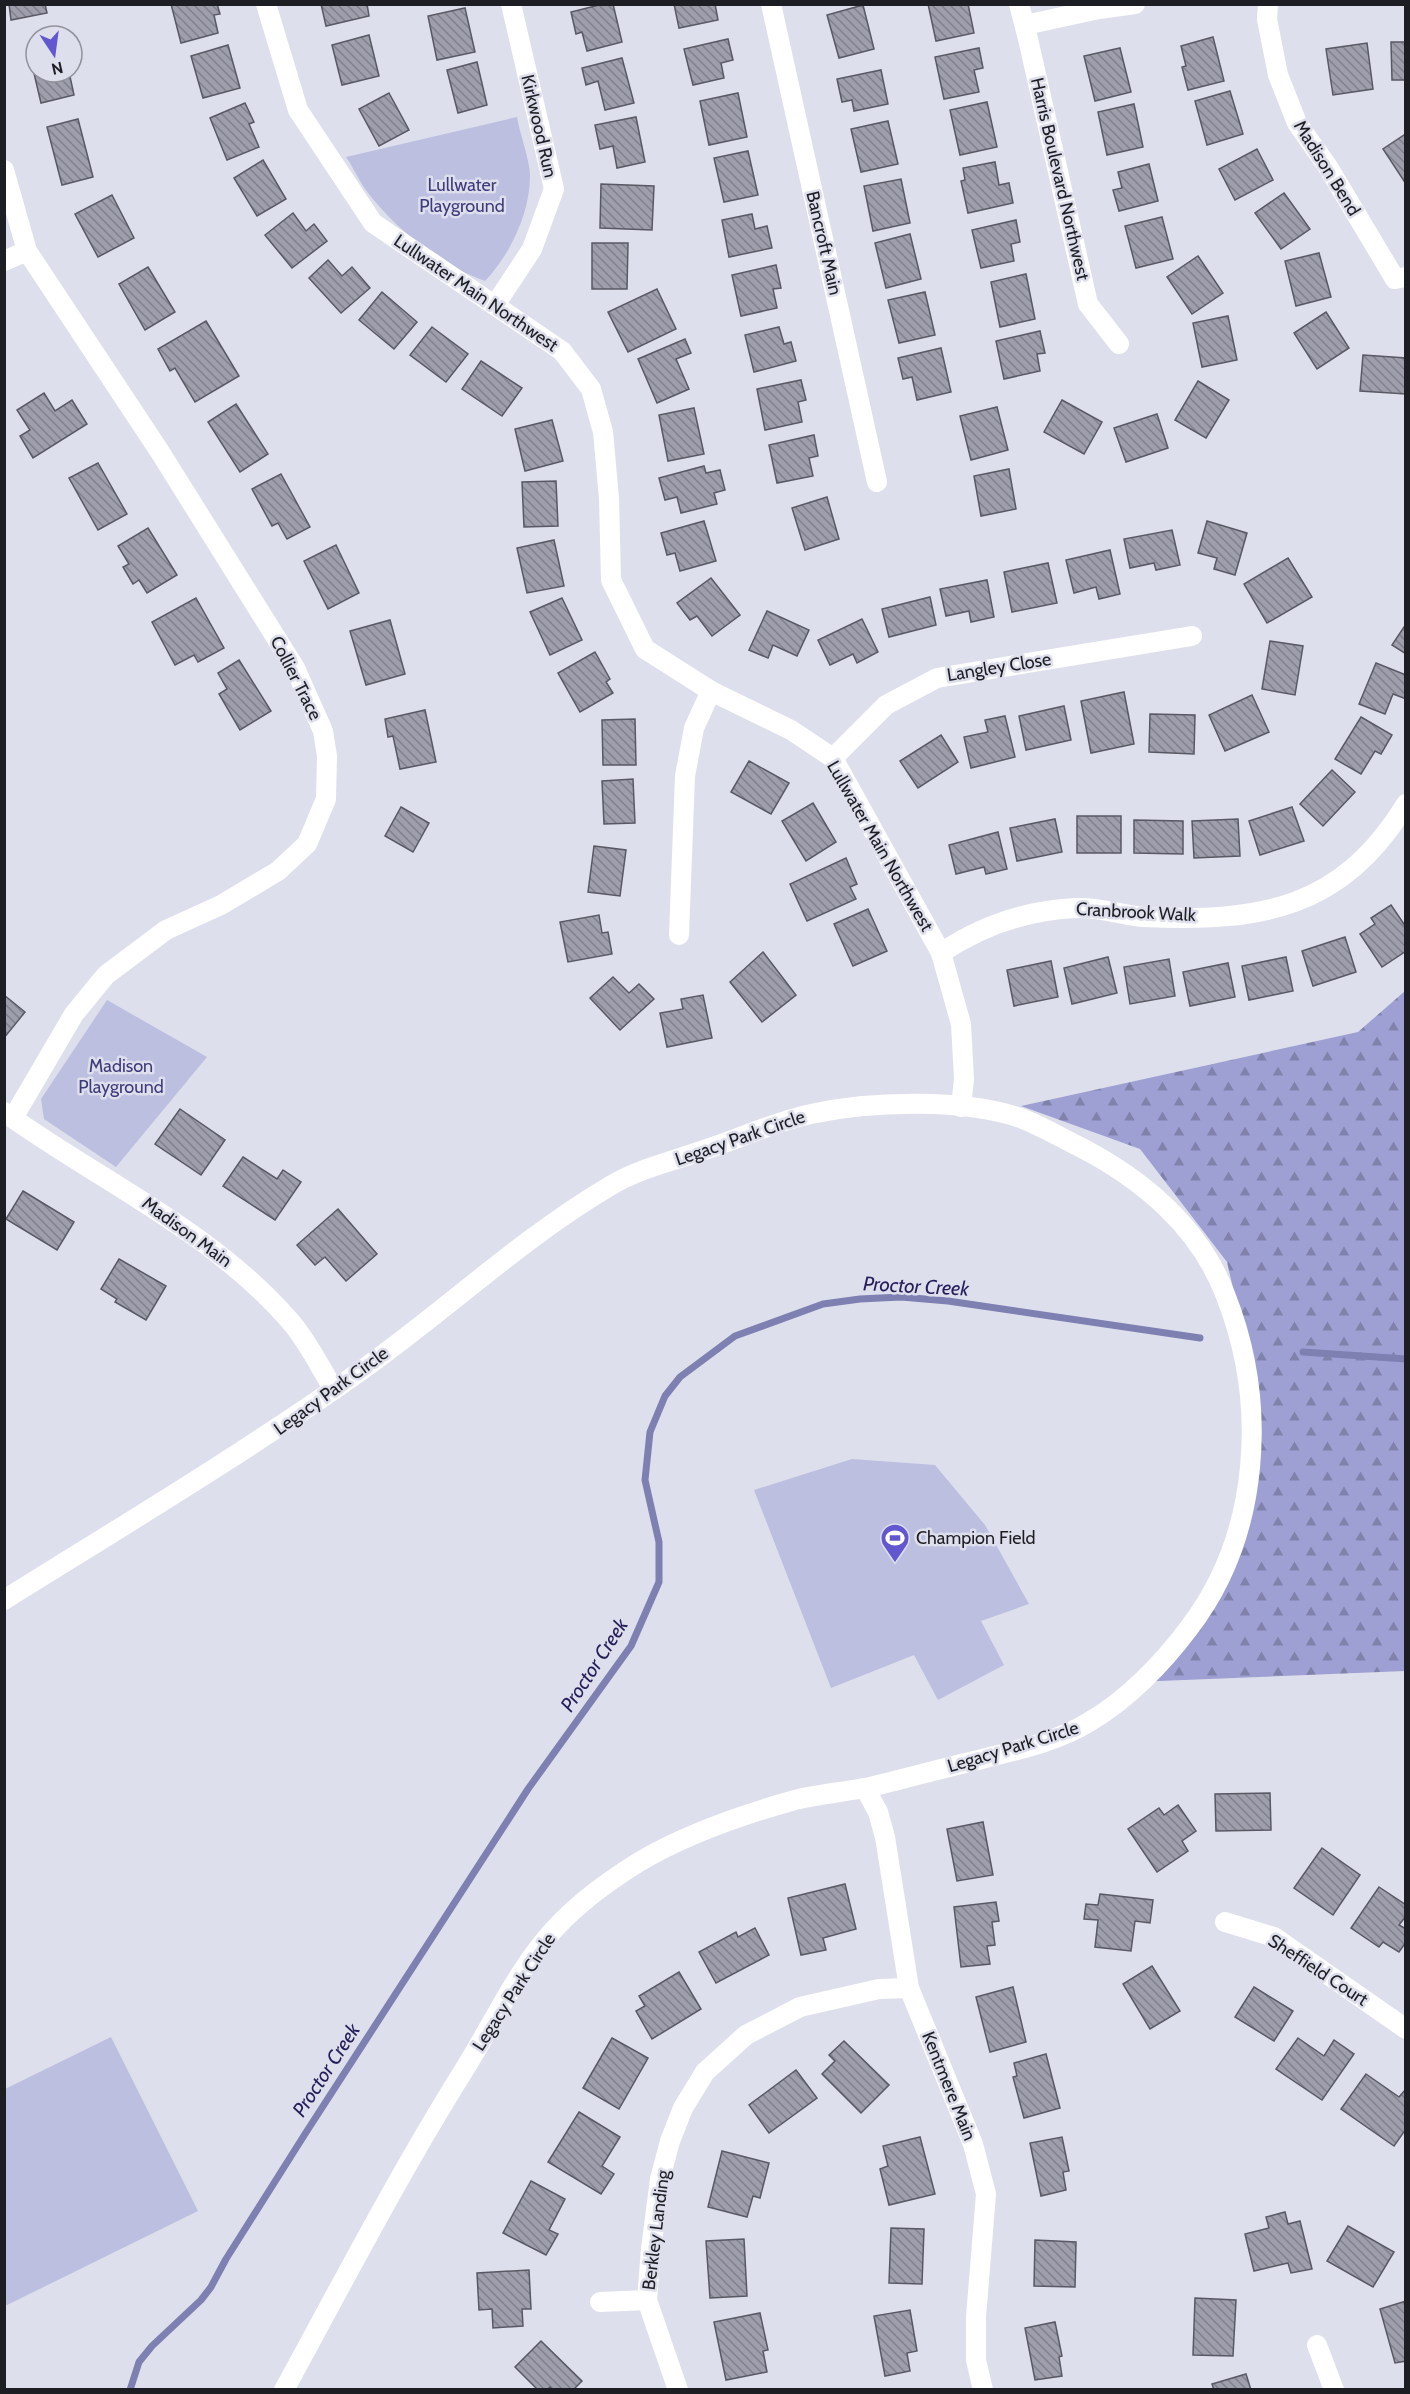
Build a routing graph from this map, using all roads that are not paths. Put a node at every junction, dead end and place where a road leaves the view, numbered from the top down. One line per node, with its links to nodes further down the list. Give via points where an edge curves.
1 (266, 4): 12 (street, Lullwater Main Northwest, via 298,110 373,223)
2 (511, 4): 12 (street, Kirkwood Run, via 554,189 532,249)
3 (771, 4): 14 (street, Bancroft Main)
4 (1018, 4): 7 (street, Harris Boulevard Northwest)
5 (1135, 4): 7 (street)
6 (1268, 4): 11 (street, Madison Bend, via 1267,19 1278,75 1296,123 1328,167 1395,279)
7 (1025, 25): 13 (street, Harris Boulevard Northwest, via 1088,304)
8 (4, 170): 9 (street, Collier Trace)
9 (27, 251): 10 (street); 22 (street, Collier Trace, via 160,452 295,668 323,731 327,779 326,800 307,844 278,871 221,905 166,930 106,975 74,1014)
10 (4, 261)
11 (1406, 277)
12 (495, 305): 16 (street, Lullwater Main Northwest, via 562,351 591,389 603,432 611,580 645,649)
13 (1119, 344)
14 (877, 482)
15 (1192, 636): 17 (street, Langley Close, via 936,678 886,705)
16 (711, 691): 17 (street, Lullwater Main Northwest, via 791,730); 19 (street, via 694,728 684,776)
17 (833, 758): 20 (street, Lullwater Main Northwest)
18 (1406, 804): 20 (street, Cranbrook Walk, via 1362,862 1334,884 1303,900 1239,916 1142,917 1100,908 1054,910 976,931)
19 (679, 935)
20 (941, 952): 21 (street, Lullwater Main Northwest, via 961,1024)
21 (961, 1107): 23 (street, Legacy Park Circle, via 880,1103 805,1114 616,1182 508,1256); 25 (street, Legacy Park Circle, via 1021,1118 1086,1150 1135,1180 1171,1210 1202,1248 1224,1290 1246,1363 1252,1469 1237,1532 1216,1590 1182,1638 1111,1707 1063,1735)
22 (9, 1115): 23 (street, Madison Main, via 171,1218 245,1275 292,1322)
23 (334, 1390): 24 (street, Legacy Park Circle, via 267,1437)
24 (4, 1600)
25 (865, 1788): 27 (street, Kentmere Main, via 885,1837); 32 (street, Legacy Park Circle, via 800,1798 681,1839 635,1864 583,1901 545,1940 420,2140)
26 (1225, 1922): 28 (street, Sheffield Court, via 1274,1937)
27 (909, 1988): 29 (street, Berkley Landing, via 879,1989 800,2007 746,2035 705,2073 683,2108 660,2179); 34 (street, Kentmere Main, via 973,2145 986,2194 976,2317 976,2360)
28 (1406, 2029)
29 (647, 2300): 30 (street, Berkley Landing); 33 (street, Berkley Landing)
30 (600, 2302)
31 (1317, 2345): 35 (street)
32 (284, 2390)
33 (678, 2390)
34 (982, 2390)
35 (1334, 2390)

